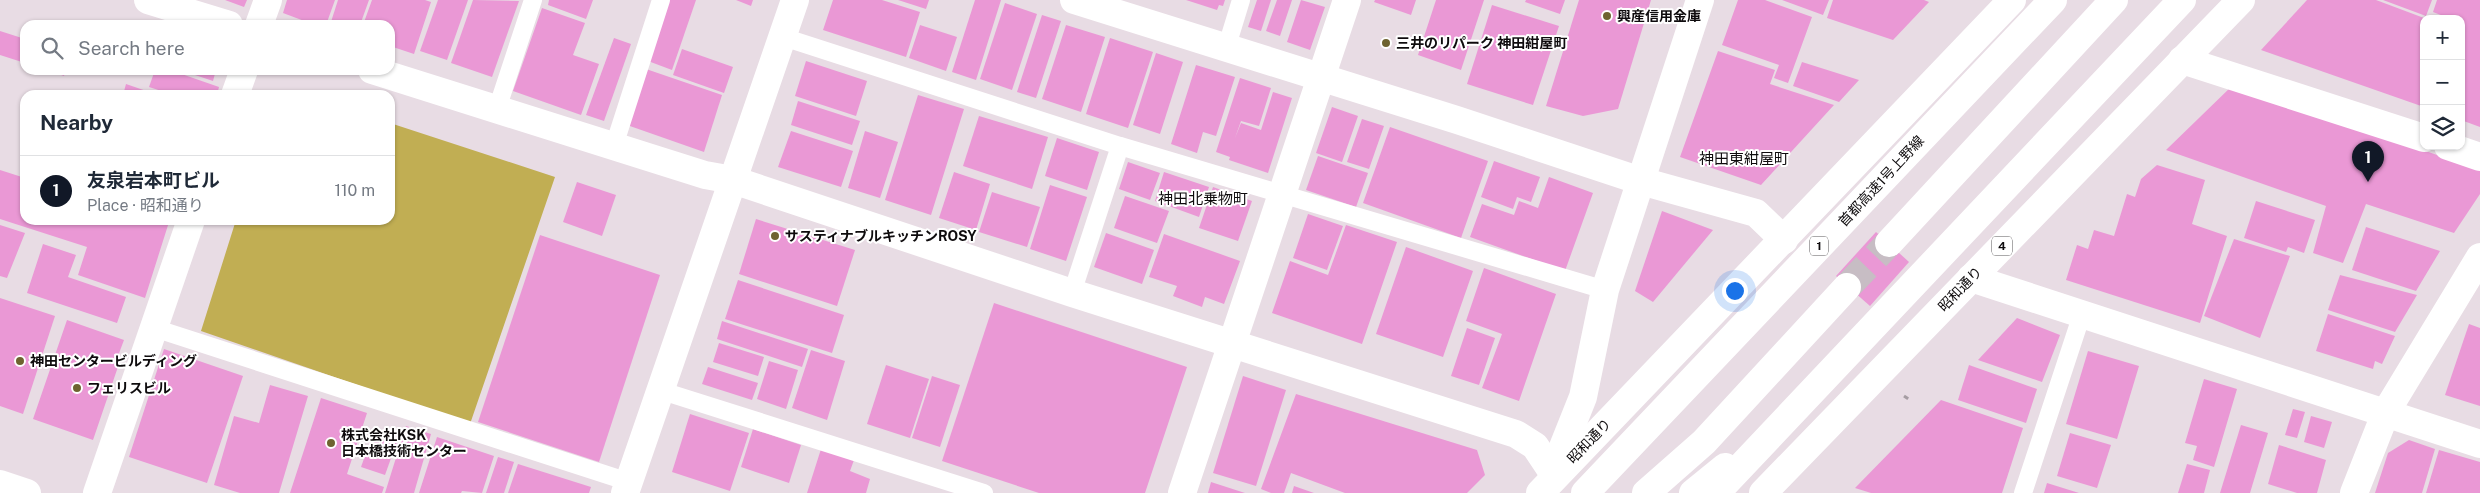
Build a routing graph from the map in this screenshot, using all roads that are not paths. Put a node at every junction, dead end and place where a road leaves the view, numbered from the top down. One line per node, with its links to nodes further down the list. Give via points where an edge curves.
1 (148, 0): 15 (main road)
2 (268, 0): 16 (main road)
3 (533, 0): 24 (lane)
4 (661, 0): 26 (lane)
5 (795, 0): 17 (main road)
6 (1074, 0): 18 (main road)
7 (1241, 0): 18 (lane)
8 (1347, 0): 22 (main road)
9 (1700, 0): 31 (main road)
10 (2012, 0): 34 (main road, 昭和通り)
11 (2053, 0): 55 (main road, 首都高速1号上野線 / 1)
12 (2114, 0): 35 (main road)
13 (2182, 0): 45 (main road)
14 (2241, 0): 19 (main road, 昭和通り / 4)
15 (213, 20)
16 (261, 20)
17 (783, 37): 27 (lane); 30 (main road)
18 (1226, 48): 22 (main road)
19 (2182, 60): 25 (main road); 37 (main road, 昭和通り / 4)
20 (242, 75): 23 (main road)
21 (388, 75): 24 (main road)
22 (1322, 79): 31 (main road); 32 (main road)
23 (237, 90)
24 (497, 109): 26 (main road)
25 (2420, 137)
26 (614, 146): 30 (main road, via 705,175)
27 (1120, 146): 32 (lane); 40 (lane)
28 (2460, 150): 29 (main road)
29 (2480, 157)
30 (733, 180): 40 (main road); 44 (main road)
31 (1641, 181): 34 (main road, via 1756,213); 39 (main road)
32 (1283, 195): 39 (lane); 43 (main road)
33 (189, 225): 42 (main road)
34 (1784, 240): 49 (main road, 昭和通り)
35 (1889, 243)
36 (2480, 257): 46 (main road)
37 (1971, 278): 41 (main road); 59 (main road, 昭和通り / 4)
38 (1848, 286): 56 (main road, via 1704,442)
39 (1605, 290): 49 (main road, via 1583,397)
40 (1072, 294): 43 (main road)
41 (2082, 314): 46 (main road); 60 (lane)
42 (154, 328): 50 (lane); 52 (main road)
43 (1233, 345): 49 (main road, via 1516,434 1535,446); 54 (main road)
44 (659, 390): 50 (main road); 53 (lane)
45 (1796, 408): 57 (main road); 58 (main road)
46 (2386, 412): 47 (main road); 61 (main road)
47 (2480, 444)
48 (0, 484): 51 (main road)
49 (1548, 485)
50 (627, 487)
51 (27, 493)
52 (97, 493)
53 (984, 493)
54 (1182, 493)
55 (1585, 493)
56 (1646, 493)
57 (1694, 493)
58 (1716, 493)
59 (1763, 493)
60 (2023, 493)
61 (2354, 493)

